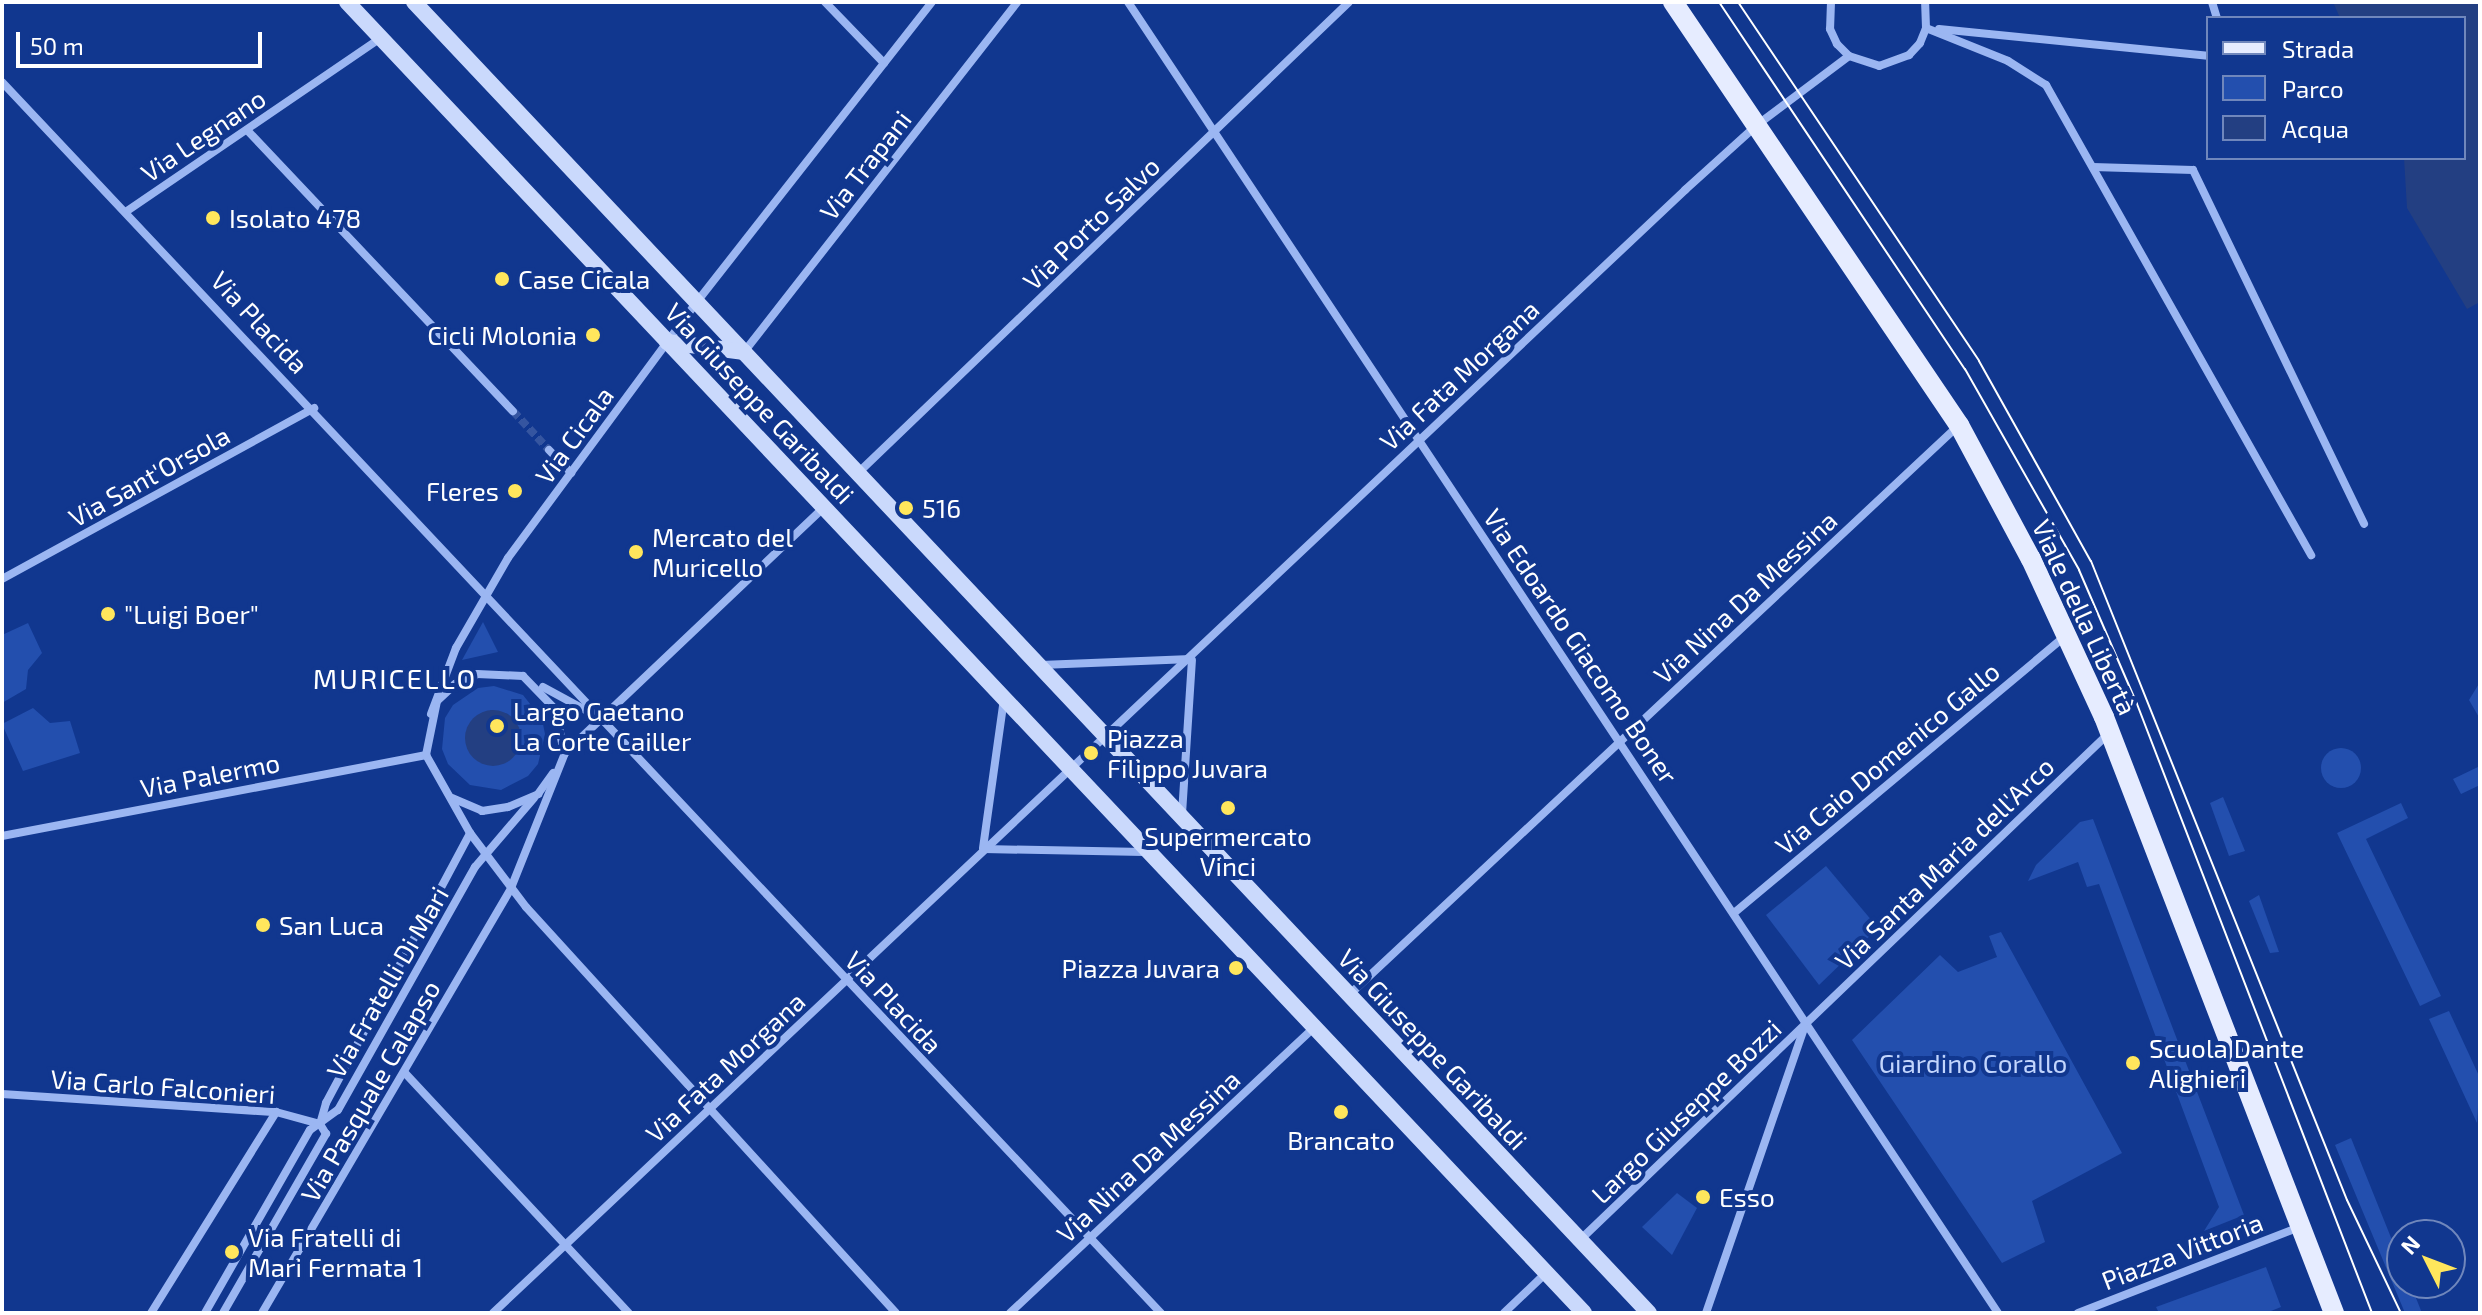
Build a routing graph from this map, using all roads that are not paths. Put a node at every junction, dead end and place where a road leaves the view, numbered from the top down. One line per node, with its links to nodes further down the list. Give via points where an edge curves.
1 (347, 2): 12 (main road, Via Giuseppe Garibaldi)
2 (825, 2): 15 (street)
3 (932, 2): 15 (street, Via Trapani)
4 (1017, 2): 24 (street, Via Trapani)
5 (1128, 2): 19 (street, Via Edoardo Giacomo Boner)
6 (1349, 2): 19 (street, Via Porto Salvo)
7 (1673, 2): 17 (main road, Viale della Libertà)
8 (1831, 2): 13 (street, via 1830,29)
9 (1925, 2): 11 (street)
10 (424, 5): 22 (main road, Via Giuseppe Garibaldi)
11 (1926, 28): 13 (street, via 1920,43 1895,63 1863,64); 14 (street); 20 (street, via 2008,61 2046,85)
12 (381, 38): 18 (street, Via Legnano); 23 (main road, Via Giuseppe Garibaldi)
13 (1849, 56): 17 (street, Via Fata Morgana)
14 (2206, 56)
15 (884, 63): 22 (street, Via Trapani)
16 (2, 82): 21 (street, Via Placida)
17 (1757, 125): 27 (main road, Viale della Libertà); 28 (street, Via Fata Morgana)
18 (247, 130): 21 (street, Via Legnano); 26 (street)
19 (1214, 134): 28 (street, Via Edoardo Giacomo Boner); 31 (street, Via Porto Salvo)
20 (2093, 167): 33 (street, via 2193,170); 34 (street)
21 (127, 211): 25 (street, Via Placida)
22 (696, 303): 23 (street, Via Cicala); 24 (main road, Via Giuseppe Garibaldi)
23 (667, 342): 24 (main road); 30 (street, Via Cicala); 32 (main road, Via Giuseppe Garibaldi)
24 (744, 352): 31 (main road, Via Giuseppe Garibaldi)
25 (314, 408): 35 (street, Via Sant'Orsola); 36 (street, Via Placida)
26 (513, 411)
27 (1959, 425): 37 (main road, Viale della Libertà); 46 (street, Via Nina Da Messina)
28 (1420, 439): 38 (street, Via Fata Morgana); 46 (street, Via Edoardo Giacomo Boner)
29 (549, 450): 30 (street)
30 (571, 473): 36 (street, Via Cicala)
31 (858, 473): 39 (main road, Via Giuseppe Garibaldi)
32 (825, 507): 41 (main road, Via Giuseppe Garibaldi); 43 (street)
33 (2364, 524)
34 (2311, 555)
35 (2, 579)
36 (486, 593): 42 (street, Via Cicala, via 440,683); 43 (street, Via Placida)
37 (2067, 634): 44 (main road, Viale della Libertà); 59 (street, Via Caio Domenico Gallo)
38 (1192, 659): 39 (street); 45 (street, Via Fata Morgana); 52 (street)
39 (1041, 665): 45 (main road, Via Giuseppe Garibaldi)
40 (535, 683): 42 (street, via 514,673 477,674 455,684); 43 (street); 47 (street, via 560,718)
41 (1004, 699): 49 (main road, Via Giuseppe Garibaldi); 55 (street)
42 (431, 714): 48 (street)
43 (599, 718): 47 (street); 60 (street, Via Placida)
44 (2110, 732): 62 (street, Via Santa Maria dell'Arco); 69 (main road, Viale della Libertà)
45 (1106, 736): 49 (street, Via Fata Morgana); 52 (main road, Via Giuseppe Garibaldi)
46 (1620, 742): 59 (street, Via Edoardo Giacomo Boner); 61 (street, Via Nina Da Messina)
47 (565, 753): 50 (street); 58 (street, Via Pasquale Calapso)
48 (426, 755): 51 (street); 54 (street, Via Palermo)
49 (1069, 770): 55 (street, Via Fata Morgana); 56 (main road, Via Giuseppe Garibaldi)
50 (538, 794): 51 (street, via 482,811); 57 (street, Via Fratelli Di Mari)
51 (452, 798): 53 (street)
52 (1181, 819): 61 (main road, Via Giuseppe Garibaldi)
53 (470, 833): 57 (street); 68 (street, Via Fratelli Di Mari, via 326,1103)
54 (2, 836)
55 (983, 849): 56 (street); 60 (street, Via Fata Morgana)
56 (1144, 852): 63 (main road)
57 (484, 855): 58 (street); 68 (street, Via Fratelli Di Mari, via 338,1110)
58 (511, 888): 64 (street, Via Pasquale Calapso); 66 (street)
59 (1734, 913): 62 (street, Via Edoardo Giacomo Boner)
60 (846, 980): 66 (street, Via Fata Morgana); 70 (street, Via Placida)
61 (1349, 995): 71 (main road, Via Giuseppe Garibaldi)
62 (1806, 1024): 71 (street, Largo Giuseppe Bozzi); 86 (street, Largo Giuseppe Bozzi); 87 (street, Via Edoardo Giacomo Boner)
63 (1314, 1028): 70 (street, Via Nina Da Messina); 73 (main road)
64 (405, 1073): 72 (street); 77 (street, Via Pasquale Calapso)
65 (2, 1094): 67 (street, Via Carlo Falconieri)
66 (708, 1110): 72 (street, Via Fata Morgana); 80 (street)
67 (276, 1112): 68 (street, Via Carlo Falconieri); 74 (street)
68 (320, 1124): 75 (street, Via Fratelli Di Mari, via 310,1130); 76 (street, via 326,1134)
69 (2300, 1227): 88 (street, Piazza Vittoria); 89 (main road, Viale della Libertà)
70 (1090, 1238): 81 (street, Via Nina Da Messina); 82 (street, Via Placida)
71 (1580, 1240): 85 (main road, Via Giuseppe Garibaldi)
72 (564, 1247): 78 (street, Via Fata Morgana); 79 (street)
73 (1546, 1273): 83 (street); 84 (main road)
74 (151, 1313)
75 (205, 1313)
76 (223, 1313)
77 (262, 1313)
78 (493, 1313)
79 (629, 1313)
80 (896, 1313)
81 (1010, 1313)
82 (1161, 1313)
83 (1504, 1313)
84 (1584, 1313)
85 (1649, 1313)
86 (1706, 1313)
87 (1998, 1313)
88 (2078, 1313)
89 (2334, 1313)

